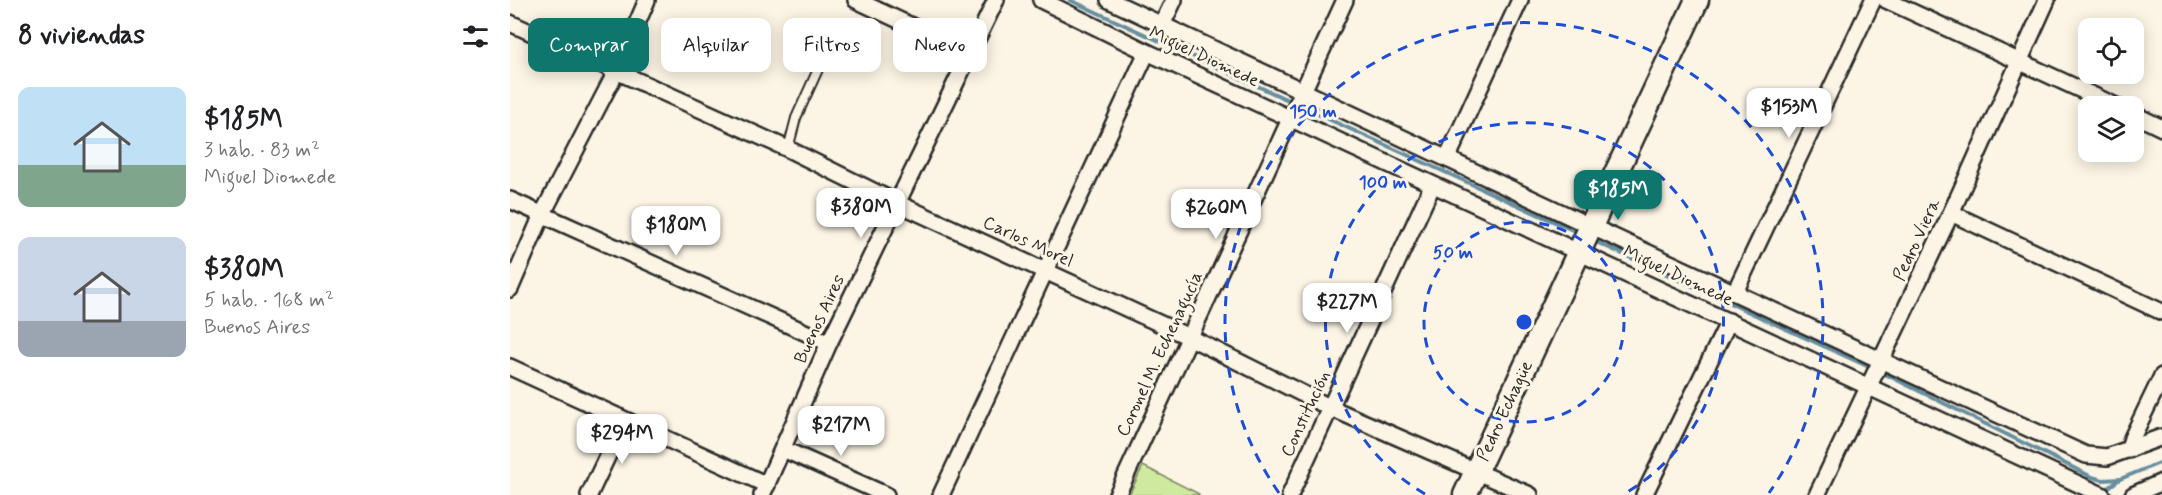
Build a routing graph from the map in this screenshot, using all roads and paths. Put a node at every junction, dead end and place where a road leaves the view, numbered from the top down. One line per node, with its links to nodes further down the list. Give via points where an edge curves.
1 (646, 0): 13 (street)
2 (856, 0): 14 (street)
3 (996, 0): 15 (street, Buenos Aires)
4 (1041, 0): 19 (street, Miguel Diomede)
5 (1109, 0): 17 (street, Miguel Diomede)
6 (1174, 0): 17 (street)
7 (1345, 0): 25 (street, Coronel M. Echenagucía)
8 (1520, 0): 31 (street)
9 (1697, 0): 37 (street, Pedro Echagüe)
10 (1873, 0): 41 (street)
11 (1886, 0): 20 (street)
12 (2047, 0): 20 (street, Pedro Viera)
13 (639, 18)
14 (894, 18)
15 (987, 18)
16 (510, 23): 18 (street, Carlos Morel)
17 (1162, 25): 25 (street, Miguel Diomede)
18 (528, 31)
19 (1147, 52): 27 (street, Miguel Diomede); 39 (street)
20 (2019, 61): 26 (street); 35 (street, Pedro Viera)
21 (616, 72): 36 (street)
22 (621, 72): 30 (street, Carlos Morel)
23 (817, 72): 30 (lane, via 796,118)
24 (960, 72): 34 (street, Buenos Aires)
25 (1302, 91): 27 (street, Coronel M. Echenagucía); 31 (street, Miguel Diomede)
26 (2094, 96)
27 (1291, 119): 32 (street, Miguel Diomede); 44 (street, Coronel M. Echenagucía)
28 (2144, 119): 29 (street)
29 (2162, 128)
30 (788, 149): 34 (street, Carlos Morel)
31 (1447, 159): 37 (street, Miguel Diomede)
32 (1432, 186): 38 (street, Miguel Diomede); 50 (street, Constitución)
33 (510, 200): 36 (street)
34 (897, 203): 39 (street, Carlos Morel); 45 (street, Buenos Aires)
35 (1951, 213): 42 (street); 46 (street, Pedro Viera)
36 (542, 215): 40 (street); 45 (street)
37 (1590, 226): 38 (street, Pedro Echagüe); 41 (street, Miguel Diomede)
38 (1579, 252): 43 (street, Miguel Diomede); 55 (street, Pedro Echagüe)
39 (1046, 272): 44 (street, Carlos Morel); 61 (street)
40 (510, 290)
41 (1735, 292): 46 (street, Miguel Diomede)
42 (2162, 312)
43 (1729, 321): 49 (street, Miguel Diomede); 66 (street)
44 (1189, 337): 50 (street, Carlos Morel); 62 (street, Coronel M. Echenagucía)
45 (829, 343): 53 (street, Buenos Aires)
46 (1881, 361): 49 (street, Pedro Viera); 54 (street, Miguel Diomede, via 2086,455 2107,457)
47 (510, 367): 51 (street)
48 (2162, 376): 54 (street)
49 (1868, 387): 58 (street, Miguel Diomede); 67 (street, Pedro Viera)
50 (1331, 408): 55 (street, Carlos Morel); 63 (street, Constitución)
51 (624, 421): 57 (street); 59 (street)
52 (2162, 437): 54 (street, Miguel Diomede)
53 (783, 449): 57 (street, Buenos Aires); 60 (street)
54 (2129, 450)
55 (1476, 470): 64 (street, Pedro Echagüe); 65 (street, Carlos Morel)
56 (2160, 486): 68 (street)
57 (765, 490)
58 (2087, 492)
59 (589, 495)
60 (885, 495)
61 (941, 495)
62 (1117, 495)
63 (1290, 495)
64 (1465, 495)
65 (1530, 495)
66 (1644, 495)
67 (1817, 495)
68 (2133, 495)

